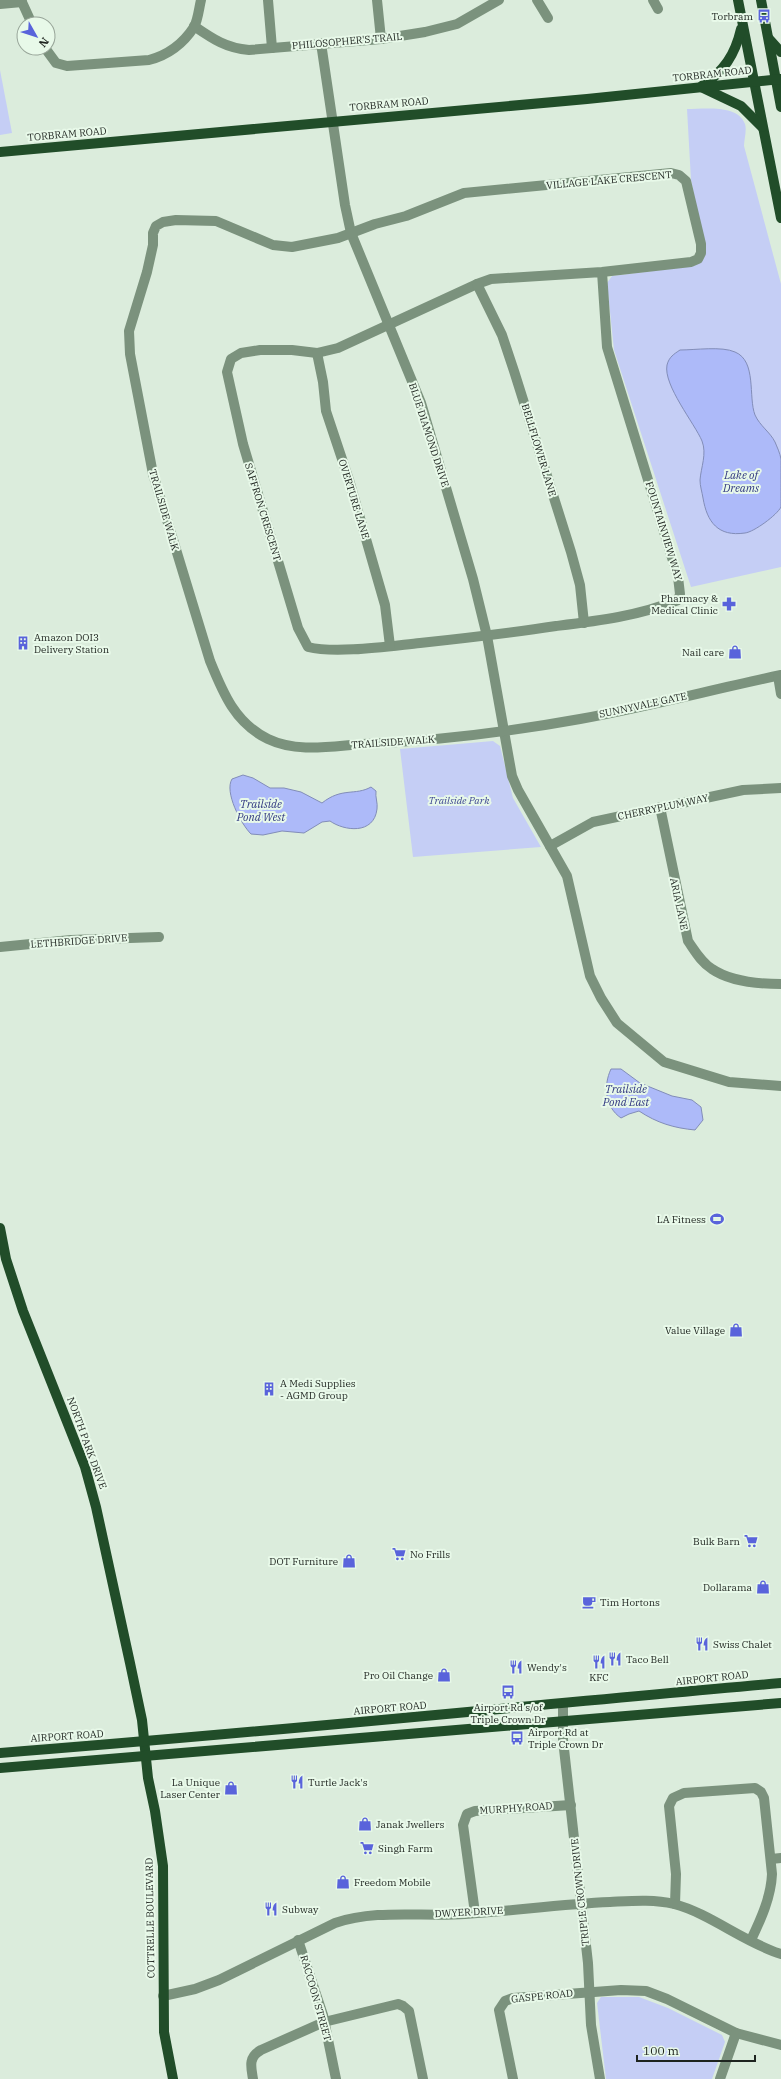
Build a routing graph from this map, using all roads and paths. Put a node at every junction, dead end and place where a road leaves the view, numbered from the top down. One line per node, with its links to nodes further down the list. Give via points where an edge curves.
1 (201, 0): 13 (street)
2 (268, 0): 17 (street)
3 (377, 0): 15 (street)
4 (499, 0): 15 (street, PHILOSOPHER'S TRAIL, via 457,24)
5 (538, 0): 11 (street)
6 (738, 0): 12 (main road)
7 (761, 0): 14 (main road)
8 (21, 1): 9 (street); 10 (street)
9 (0, 4)
10 (28, 16)
11 (548, 18)
12 (742, 25): 21 (main road); 22 (main road, via 737,46 729,62)
13 (194, 26): 17 (street, PHILOSOPHER'S TRAIL, via 217,42 234,49); 19 (street, via 176,48 149,60 66,66 56,63)
14 (768, 38): 18 (main road); 20 (main road)
15 (381, 39): 16 (street, PHILOSOPHER'S TRAIL)
16 (321, 43): 17 (street, PHILOSOPHER'S TRAIL); 24 (street, BLUE DIAMOND DRIVE)
17 (272, 48)
18 (781, 52)
19 (51, 56)
20 (779, 79): 21 (main road, TORBRAM ROAD); 23 (main road)
21 (754, 82): 22 (main road, TORBRAM ROAD); 25 (main road)
22 (702, 87): 24 (main road, TORBRAM ROAD); 25 (main road, via 741,106)
23 (781, 107)
24 (333, 121): 26 (main road, TORBRAM ROAD); 28 (street, BLUE DIAMOND DRIVE, via 345,205)
25 (762, 127): 27 (main road)
26 (0, 152)
27 (781, 218)
28 (352, 233): 29 (street, VILLAGE LAKE CRESCENT, via 406,216 464,192 671,173 679,175 686,181 701,244 698,259 691,262); 31 (street, BLUE DIAMOND DRIVE); 38 (street, TRAILSIDE WALK, via 292,247 273,245 216,221 176,220 156,226 147,272 129,331 130,354 153,474 175,548 210,661 222,691 235,714 268,739 295,748 461,737)
29 (602, 272): 30 (street, VILLAGE LAKE CRESCENT, via 491,279); 33 (street, FOUNTAINVIEW WAY, via 608,347 678,577 680,594 678,600 665,605)
30 (477, 284): 31 (street, VILLAGE LAKE CRESCENT); 33 (street, BELLFLOWER LANE, via 502,335 514,371 571,552 580,585)
31 (389, 325): 32 (street, SAFFRON CRESCENT, via 338,348); 34 (street, BLUE DIAMOND DRIVE, via 421,403 473,579)
32 (316, 353): 35 (street, OVERTURE LANE, via 326,411 385,604); 35 (street, SAFFRON CRESCENT, via 260,350 241,353 230,359 227,372 242,444 298,628 308,647 320,650)
33 (584, 623): 34 (street, FOUNTAINVIEW WAY)
34 (487, 636): 35 (street, SAFFRON CRESCENT); 38 (street, BLUE DIAMOND DRIVE)
35 (390, 646)
36 (779, 676): 37 (street); 38 (street, SUNNYVALE GATE, via 581,719)
37 (781, 694)
38 (504, 731): 41 (street, BLUE DIAMOND DRIVE, via 512,776)
39 (781, 788): 40 (street, CHERRYPLUM WAY, via 743,790)
40 (660, 807): 41 (street, CHERRYPLUM WAY, via 593,822); 44 (street, ARIA LANE, via 688,941 699,957 712,969 745,981)
41 (550, 846): 45 (street, BLUE DIAMOND DRIVE, via 567,876 590,976 617,1023 664,1062 729,1082)
42 (159, 936): 43 (street, LETHBRIDGE DRIVE, via 71,940)
43 (0, 947)
44 (781, 984)
45 (781, 1086)
46 (0, 1228): 51 (main road, NORTH PARK DRIVE, via 6,1259 23,1311 82,1460 96,1507 130,1663)
47 (781, 1683): 49 (main road, AIRPORT ROAD)
48 (781, 1703): 50 (main road)
49 (563, 1705): 50 (street, TRIPLE CROWN DRIVE); 51 (main road, AIRPORT ROAD)
50 (563, 1720): 53 (main road); 55 (street, TRIPLE CROWN DRIVE)
51 (144, 1742): 52 (main road, AIRPORT ROAD); 53 (main road, NORTH PARK DRIVE)
52 (0, 1753)
53 (146, 1757): 54 (main road); 64 (main road, COTTRELLE BOULEVARD, via 163,1866)
54 (0, 1768)
55 (571, 1804): 57 (street, TRIPLE CROWN DRIVE); 59 (street, MURPHY ROAD, via 475,1811 467,1814 463,1824)
56 (776, 1858): 58 (street, via 764,1798 759,1790 751,1788 677,1795 669,1806 676,1874); 61 (street, via 769,1894)
57 (582, 1904): 58 (street, DWYER DRIVE, via 644,1900); 59 (street, DWYER DRIVE); 63 (street, TRIPLE CROWN DRIVE)
58 (675, 1904): 61 (street, DWYER DRIVE)
59 (475, 1913): 60 (street, DWYER DRIVE, via 362,1916 328,1926)
60 (298, 1940): 64 (street, DWYER DRIVE, via 219,1980 195,1989); 65 (street, RACCOON STREET)
61 (751, 1940): 62 (street, DWYER DRIVE)
62 (781, 1954)
63 (590, 1992): 66 (street, via 646,1991); 72 (street, GASPE ROAD, via 513,1998 501,2005 500,2018); 73 (street, TRIPLE CROWN DRIVE, via 592,2037)
64 (163, 1996): 68 (main road, COTTRELLE BOULEVARD, via 164,2032)
65 (324, 2022): 69 (street, via 257,2052 251,2062); 70 (street, RACCOON STREET); 71 (street, via 391,2004 403,2006 409,2011)
66 (736, 2033): 67 (street); 74 (street)
67 (781, 2045)
68 (173, 2079)
69 (253, 2079)
70 (336, 2079)
71 (423, 2079)
72 (513, 2079)
73 (600, 2079)
74 (720, 2079)

